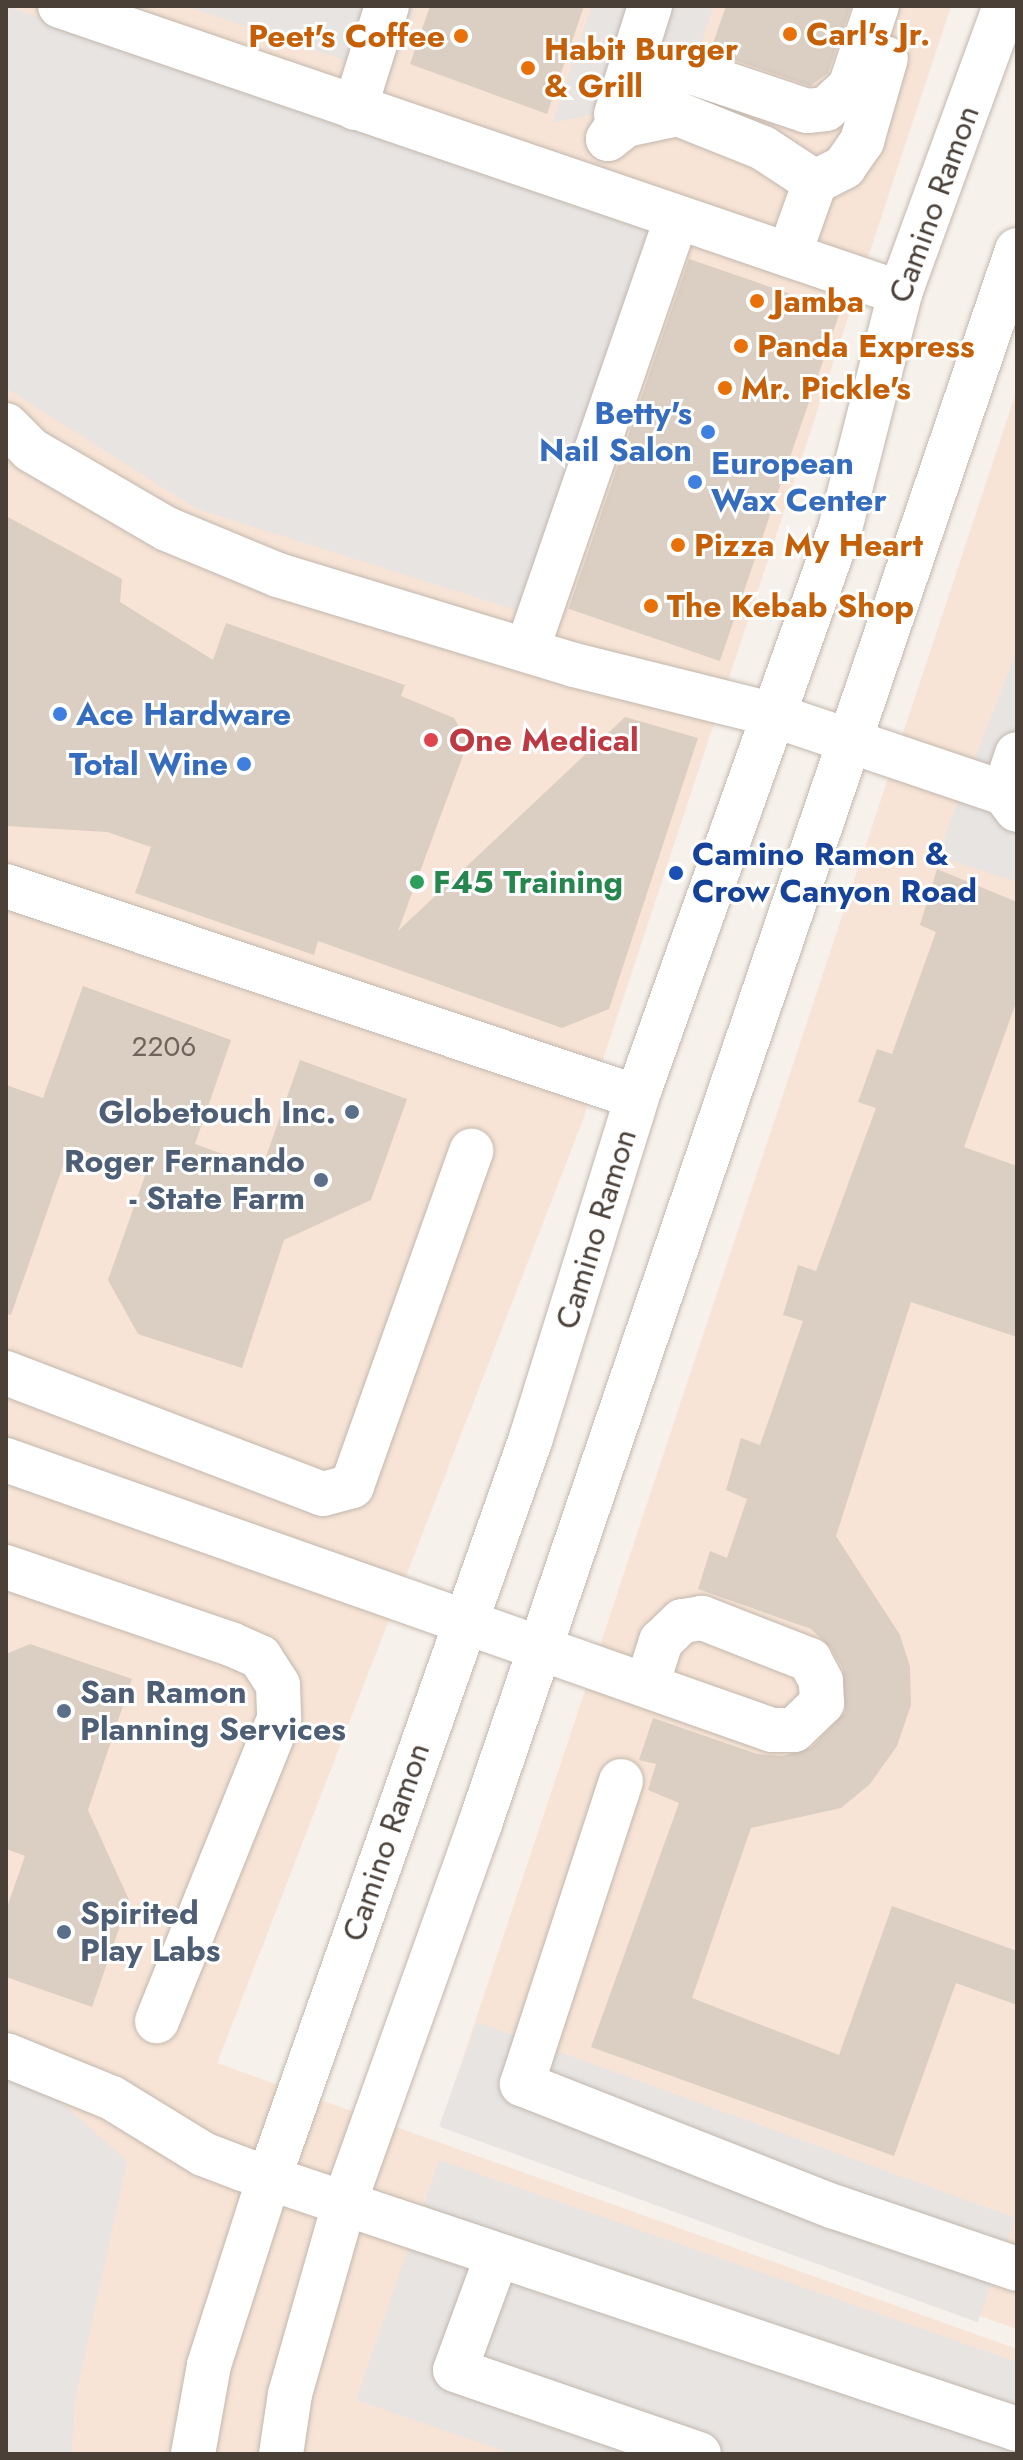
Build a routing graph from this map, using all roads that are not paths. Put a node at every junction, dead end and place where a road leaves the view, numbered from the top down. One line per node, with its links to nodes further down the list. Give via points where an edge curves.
1 (60, 6): 7 (street)
2 (387, 6): 7 (street)
3 (650, 6): 8 (street)
4 (877, 6): 8 (street, via 850,87 826,109 807,111 691,72 670,74 635,98)
5 (902, 6): 9 (street, via 862,141 844,167)
6 (1005, 6): 14 (street, Camino Ramon)
7 (355, 108): 10 (street)
8 (608, 139): 9 (street, via 626,125 678,114 763,148); 10 (street)
9 (815, 182): 13 (street)
10 (593, 190): 11 (street)
11 (677, 218): 13 (street); 16 (street)
12 (1017, 250): 18 (street)
13 (789, 255): 14 (street)
14 (900, 293): 17 (street, Camino Ramon, via 840,529)
15 (6, 425): 16 (street, via 31,450 167,529 278,575)
16 (527, 650): 17 (street)
17 (770, 714): 18 (street); 21 (street, Camino Ramon)
18 (850, 743): 19 (street); 27 (street)
19 (1013, 785)
20 (6, 886): 21 (street)
21 (637, 1097): 26 (street, Camino Ramon, via 531,1438)
22 (471, 1151): 23 (street, via 352,1486 323,1494)
23 (6, 1373)
24 (6, 1460): 26 (street)
25 (6, 1567): 30 (street, via 231,1644 260,1657 278,1685 279,1719)
26 (465, 1618): 27 (street); 32 (street, Camino Ramon)
27 (541, 1645): 28 (street); 33 (street)
28 (648, 1682)
29 (621, 1781): 35 (street, via 522,2084 835,2207)
30 (157, 2021)
31 (6, 2055): 32 (street, via 112,2098 203,2154)
32 (269, 2178): 33 (street); 37 (street, Camino Ramon, via 209,2365)
33 (344, 2204): 34 (street); 38 (street, via 290,2394)
34 (497, 2256): 36 (street); 39 (street, via 455,2370)
35 (1017, 2269)
36 (1017, 2429)
37 (193, 2454)
38 (281, 2454)
39 (699, 2454)

